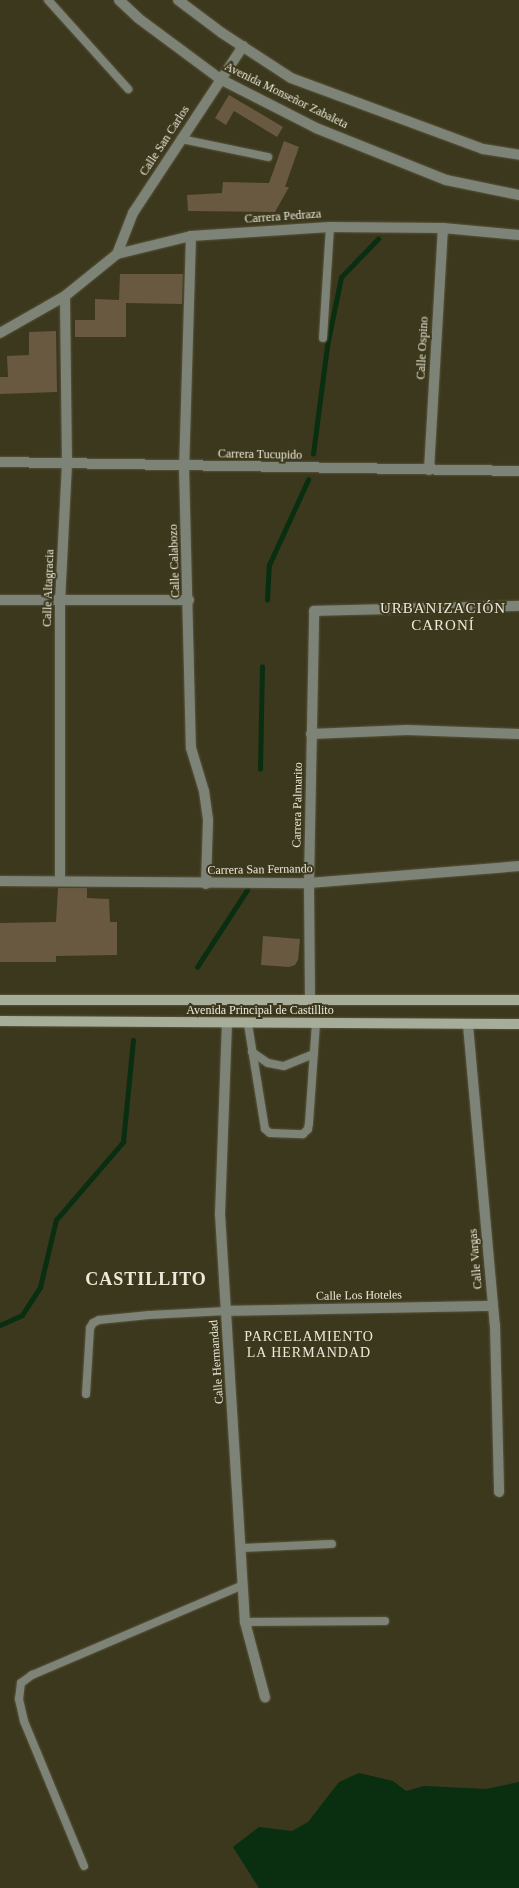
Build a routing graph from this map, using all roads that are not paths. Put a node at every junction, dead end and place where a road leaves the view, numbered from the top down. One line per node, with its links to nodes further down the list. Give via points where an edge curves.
1 (48, 0): 6 (lane)
2 (119, 0): 5 (street, Avenida Monseñor Zabaleta)
3 (178, 0): 4 (street, Avenida Monseñor Zabaleta)
4 (243, 46): 5 (street, Calle San Carlos); 8 (street, Avenida Monseñor Zabaleta, via 291,78 483,149)
5 (220, 79): 7 (street, Calle San Carlos); 10 (street, Avenida Monseñor Zabaleta, via 316,128 446,180)
6 (128, 89)
7 (181, 139): 9 (lane); 15 (street, Calle San Carlos, via 133,213)
8 (519, 155)
9 (268, 157)
10 (519, 194)
11 (330, 227): 12 (street, Carrera Pedraza); 14 (street, Carrera Pedraza); 18 (lane)
12 (443, 228): 13 (street, Carrera Pedraza); 22 (street, Calle Ospino)
13 (519, 235)
14 (191, 236): 15 (street, Carrera Pedraza); 21 (street, Calle Calabozo)
15 (116, 254): 16 (street, Carrera Pedraza)
16 (65, 296): 17 (street); 20 (street, Calle Altagracia)
17 (0, 333)
18 (323, 338)
19 (0, 462): 20 (street, Carrera Tucupido)
20 (67, 462): 21 (street, Carrera Tucupido); 26 (street, Calle Altagracia)
21 (184, 466): 22 (street, Carrera Tucupido); 25 (street, Calle Calabozo)
22 (429, 470): 23 (street, Carrera Tucupido)
23 (519, 471)
24 (0, 600): 26 (street)
25 (189, 600): 26 (street); 34 (street, Calle Calabozo, via 191,748 204,791 208,820)
26 (60, 602): 32 (street, Calle Altagracia)
27 (519, 606): 28 (street, Carrera Palmarito, via 314,611)
28 (312, 734): 29 (street, via 407,730); 33 (street, Carrera Palmarito)
29 (519, 734)
30 (519, 866): 33 (street, Carrera San Fernando)
31 (0, 881): 32 (street, Carrera San Fernando)
32 (60, 881): 34 (street, Carrera San Fernando)
33 (308, 883): 34 (street, Carrera San Fernando); 35 (street, Carrera Palmarito)
34 (206, 884)
35 (310, 998): 36 (main road, Avenida Principal de Castillito); 37 (main road, Avenida Principal de Castillito)
36 (0, 1000)
37 (519, 1000)
38 (0, 1021): 39 (main road, Avenida Principal de Castillito)
39 (227, 1023): 40 (main road, Avenida Principal de Castillito); 47 (street, Calle Hermandad, via 220,1214)
40 (248, 1024): 41 (main road, Avenida Principal de Castillito); 44 (lane)
41 (316, 1024): 43 (main road, Avenida Principal de Castillito); 45 (lane)
42 (519, 1024): 43 (main road, Avenida Principal de Castillito)
43 (468, 1025): 46 (street, Calle Vargas)
44 (252, 1052): 45 (lane, via 268,1063 284,1066); 45 (lane, via 263,1123 270,1133 302,1134 308,1128)
45 (314, 1054)
46 (493, 1306): 47 (street, Calle Los Hoteles); 49 (street, Calle Vargas)
47 (226, 1311): 48 (lane, via 149,1315 93,1323); 51 (street, Calle Hermandad)
48 (86, 1394)
49 (499, 1492)
50 (332, 1544): 51 (lane)
51 (241, 1548): 52 (street, Calle Hermandad)
52 (243, 1585): 54 (street, Calle Hermandad); 56 (lane, via 32,1675 21,1683 19,1700 24,1721)
53 (385, 1621): 54 (lane)
54 (245, 1622): 55 (street, Calle Hermandad)
55 (265, 1698)
56 (84, 1866)

